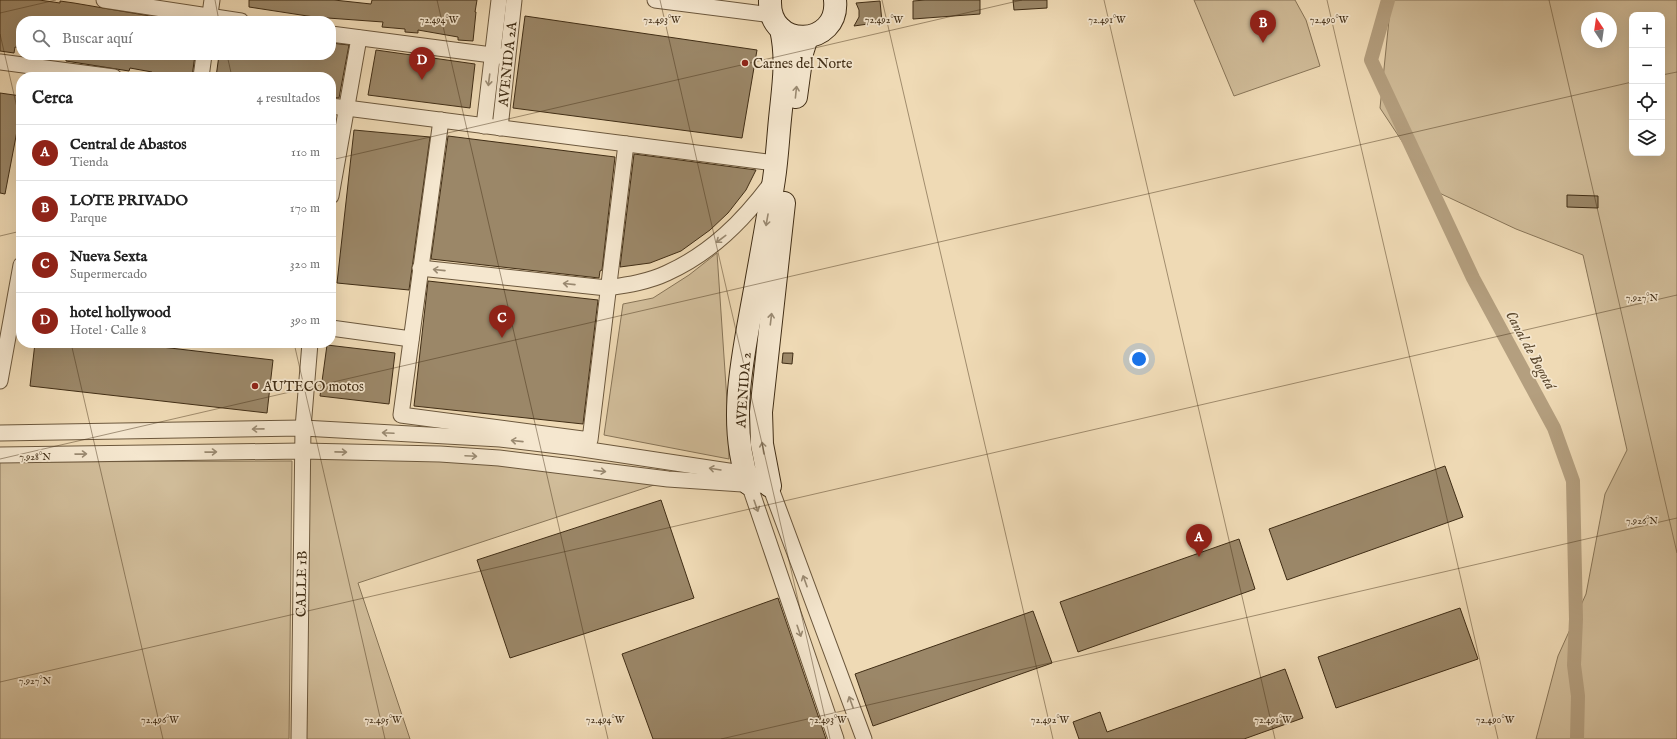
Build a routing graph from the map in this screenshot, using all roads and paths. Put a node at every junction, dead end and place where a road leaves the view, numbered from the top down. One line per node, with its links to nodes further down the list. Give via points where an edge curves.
1 (104, 0): 8 (street)
2 (212, 0): 9 (street)
3 (499, 0): 13 (street, AVENIDA 2A)
4 (514, 0): 14 (street, AVENIDA 2A)
5 (655, 0): 7 (street)
6 (835, 0): 11 (street, via 833,18 827,27 818,34)
7 (774, 15): 11 (street, via 789,34); 27 (street, AVENIDA 2, via 785,47)
8 (193, 16)
9 (210, 16)
10 (336, 35): 12 (street)
11 (807, 37): 39 (street, AVENIDA 2, one-way to 11, via 762,444 762,398 799,73)
12 (359, 38): 13 (street); 20 (street)
13 (492, 55): 14 (street); 22 (street, AVENIDA 2A, one-way to 22)
14 (507, 58): 23 (street, AVENIDA 2A)
15 (203, 60): 18 (street)
16 (0, 62): 17 (street)
17 (52, 72)
18 (202, 72)
19 (336, 107): 20 (street)
20 (347, 108): 21 (street); 24 (street)
21 (441, 120): 22 (street); 28 (street)
22 (484, 126): 23 (street)
23 (500, 128): 26 (street)
24 (337, 130): 25 (street)
25 (336, 141)
26 (626, 144): 27 (street); 29 (street)
27 (775, 170): 29 (street, one-way to 29, via 754,206 724,237 666,274); 39 (street, AVENIDA 2, one-way to 39, via 742,369 738,418 740,445)
28 (420, 268): 29 (street, one-way to 28); 32 (street)
29 (607, 288): 32 (street, via 590,440 401,415)
30 (16, 313): 34 (street)
31 (336, 329): 32 (street)
32 (411, 339)
33 (310, 348): 35 (street, CALLE 1B)
34 (0, 381)
35 (303, 428): 36 (street, one-way to 36); 37 (street, CALLE 1B); 39 (street, one-way to 35, via 576,448 500,439)
36 (0, 433)
37 (302, 451): 38 (street, one-way to 37); 39 (street, one-way to 39, via 499,458 668,479); 40 (street, CALLE 1B)
38 (0, 454)
39 (758, 480): 41 (street, AVENIDA 2, one-way to 41); 42 (street, AVENIDA 2, one-way to 39)
40 (299, 739)
41 (836, 739)
42 (864, 739)

